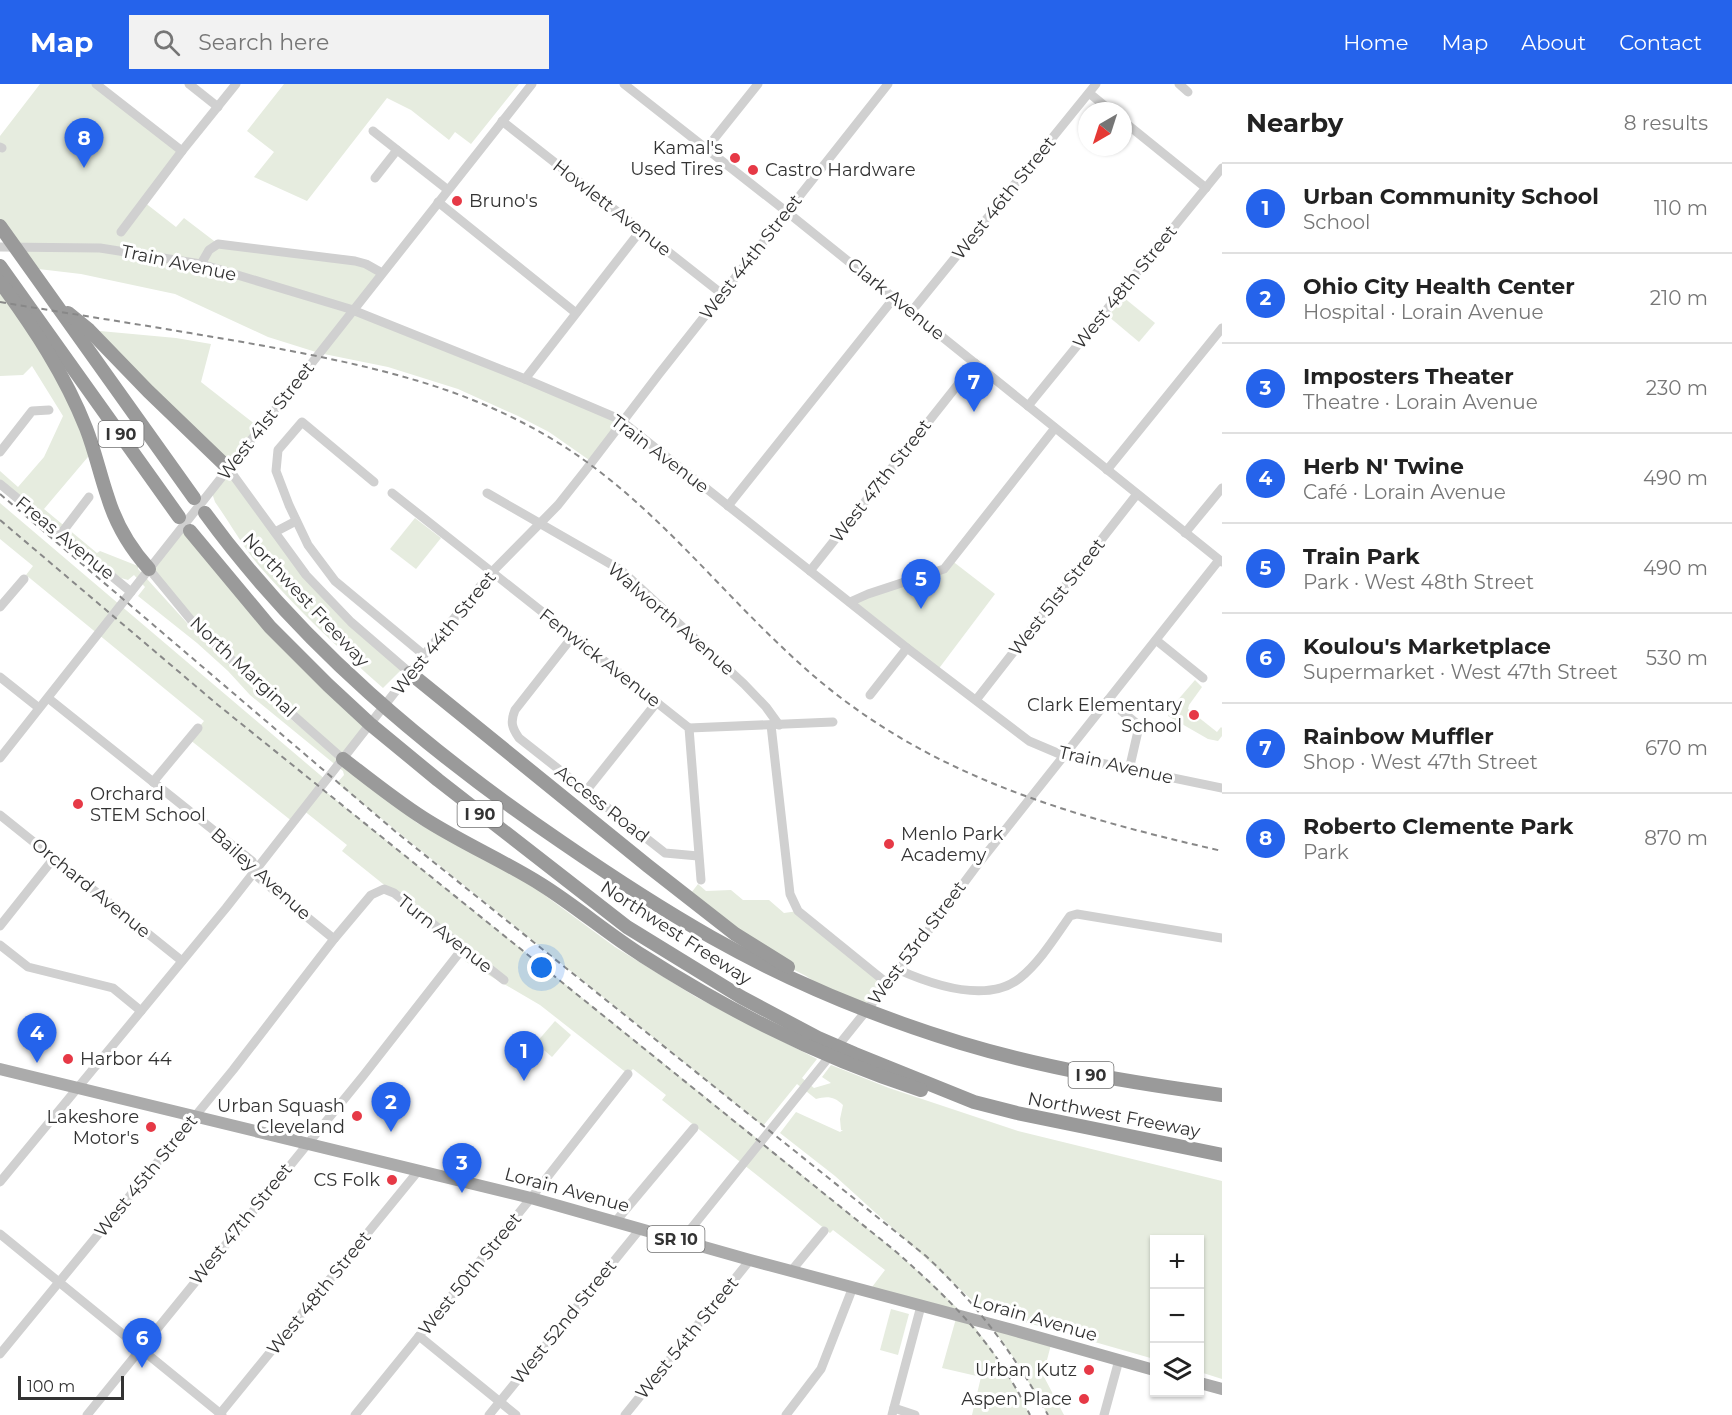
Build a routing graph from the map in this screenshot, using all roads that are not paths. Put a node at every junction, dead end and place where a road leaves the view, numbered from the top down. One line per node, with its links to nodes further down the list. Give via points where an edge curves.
1 (96, 84): 19 (street)
2 (189, 84): 13 (street)
3 (236, 84): 13 (street)
4 (532, 84): 14 (street, West 41st Street)
5 (624, 84): 17 (street, Clark Avenue)
6 (758, 84): 17 (street)
7 (888, 84): 25 (street, West 44th Street)
8 (1096, 84): 11 (street, West 46th Street)
9 (1179, 84): 10 (street)
10 (1188, 92)
11 (1089, 93): 12 (street); 37 (street, West 46th Street)
12 (1100, 102)
13 (218, 107): 19 (street)
14 (502, 121): 23 (street, West 41st Street); 27 (street, Howlett Avenue)
15 (1132, 128): 22 (street)
16 (374, 131): 18 (street)
17 (706, 149): 25 (street, Clark Avenue)
18 (397, 150): 21 (street); 23 (street)
19 (182, 151): 28 (street)
20 (1222, 168): 22 (street, West 48th Street)
21 (375, 178)
22 (1206, 188): 42 (street, West 48th Street)
23 (448, 190): 24 (street, West 41st Street)
24 (438, 202): 32 (street, West 41st Street); 38 (street)
25 (787, 212): 34 (street, West 44th Street); 35 (street, Clark Avenue)
26 (0, 226): 36 (highway, I 90)
27 (640, 230): 34 (street, Howlett Avenue); 38 (street)
28 (121, 232)
29 (0, 247): 30 (street, Train Avenue, via 100,248)
30 (201, 264): 32 (street, via 218,244 355,261); 41 (street, Train Avenue, via 350,309)
31 (0, 266): 58 (highway, I 90)
32 (382, 273): 46 (street, West 41st Street)
33 (0, 282): 65 (highway, via 47,349 70,392 116,519)
34 (722, 294): 67 (street, West 44th Street, via 572,488)
35 (894, 298): 37 (street, Clark Avenue); 56 (street)
36 (54, 302): 46 (highway, via 89,330); 55 (highway, I 90)
37 (911, 312): 40 (street, Clark Avenue)
38 (576, 313): 41 (street)
39 (1222, 328): 47 (street)
40 (975, 363): 42 (street, Clark Avenue); 66 (street, West 47th Street)
41 (525, 379): 56 (street, Train Avenue, via 620,419)
42 (1028, 406): 44 (street, Clark Avenue)
43 (50, 410): 45 (street, via 32,411)
44 (1056, 428): 47 (street, Clark Avenue); 70 (street, via 944,569)
45 (0, 452)
46 (228, 468): 61 (street); 65 (street, West 41st Street)
47 (1107, 470): 53 (street, Clark Avenue)
48 (374, 482): 59 (street, via 302,422 278,450 276,460 276,471)
49 (0, 484): 63 (street, Freas Avenue)
50 (1222, 488): 62 (street)
51 (392, 493): 67 (street, Fenwick Avenue)
52 (487, 493): 86 (street, Walworth Avenue, via 621,570 744,684 766,707)
53 (1137, 494): 62 (street, Clark Avenue); 81 (street, West 51st Street)
54 (89, 497): 63 (street)
55 (194, 498)
56 (728, 506): 66 (street, Train Avenue)
57 (205, 513): 110 (highway, Northwest Freeway / I 90, via 264,587 340,667 473,779 598,867 691,925 752,959)
58 (180, 517)
59 (296, 521): 61 (street); 75 (street, via 308,545 335,581)
60 (190, 531): 112 (highway, Northwest Freeway / I 90, via 241,594 302,659 438,780 627,927)
61 (275, 532): 76 (street, via 306,575 351,622)
62 (1185, 533): 64 (street, Clark Avenue)
63 (60, 535): 69 (street, Freas Avenue)
64 (1220, 561): 73 (street, West 53rd Street)
65 (149, 569): 69 (street, West 41st Street); 90 (street, North Marginal, via 191,621)
66 (810, 571): 70 (street, Train Avenue)
67 (491, 573): 72 (street, Fenwick Avenue); 75 (street, West 44th Street)
68 (24, 579): 71 (street)
69 (129, 594): 80 (street, West 41st Street)
70 (850, 602): 74 (street, Train Avenue)
71 (0, 606)
72 (573, 636): 83 (street, Fenwick Avenue); 94 (street, Access Road, via 515,710 511,721 519,738)
73 (1155, 640): 78 (street); 82 (street, West 53rd Street)
74 (907, 648): 79 (street); 81 (street, Train Avenue)
75 (424, 655): 76 (street, West 44th Street)
76 (410, 673): 90 (street, West 44th Street); 110 (highway, via 735,934)
77 (0, 677): 84 (street)
78 (1203, 678)
79 (870, 695)
80 (48, 698): 84 (street, West 41st Street); 92 (street, Bailey Avenue)
81 (976, 700): 91 (street, Train Avenue, via 1029,741 1062,755)
82 (1108, 700): 91 (street, via 1136,723 1138,731); 107 (street, West 53rd Street)
83 (657, 702): 88 (street, Fenwick Avenue); 94 (street)
84 (39, 708): 89 (street, West 41st Street)
85 (833, 722): 86 (street)
86 (775, 725): 88 (street); 109 (street, via 790,894 798,911)
87 (198, 728): 92 (street)
88 (688, 728): 96 (street)
89 (0, 758)
90 (338, 764): 98 (street, West 44th Street); 112 (highway, via 544,887 642,956 716,999)
91 (1129, 770): 93 (street, Train Avenue)
92 (153, 782): 98 (street, Bailey Avenue, via 252,861)
93 (1222, 788)
94 (586, 791): 96 (street, Access Road, via 664,853)
95 (0, 815): 97 (street, Orchard Avenue)
96 (698, 856): 99 (street)
97 (54, 858): 101 (street); 106 (street, Orchard Avenue)
98 (255, 869): 103 (street, Bailey Avenue, via 259,878); 106 (street, West 44th Street)
99 (701, 880)
100 (384, 890): 103 (street, West 45th Street, via 371,895); 105 (street, Turn Avenue, via 394,893)
101 (0, 926)
102 (1222, 938): 107 (street, via 1077,914 1070,916 1020,978 999,988 947,986)
103 (334, 939): 117 (street, West 45th Street)
104 (0, 945): 111 (street, via 28,967 113,988)
105 (463, 948): 108 (street, Turn Avenue); 119 (street, West 47th Street)
106 (182, 961): 111 (street, West 44th Street)
107 (899, 970): 109 (street, West 53rd Street)
108 (504, 980)
109 (888, 984): 128 (street, West 53rd Street)
110 (839, 998): 116 (highway, Northwest Freeway / I 90, via 963,1044 1033,1063 1102,1078)
111 (141, 1011): 115 (street, West 44th Street)
112 (814, 1042): 120 (highway, Northwest Freeway / I 90, via 974,1102)
113 (0, 1069): 115 (main road, Lorain Avenue / SR 10)
114 (628, 1074): 123 (street, West 50th Street)
115 (76, 1088): 117 (main road, Lorain Avenue / SR 10); 122 (street, West 44th Street)
116 (1222, 1095)
117 (194, 1116): 119 (main road, Lorain Avenue / SR 10); 131 (street, West 45th Street)
118 (694, 1128): 124 (street)
119 (307, 1142): 121 (main road, Lorain Avenue / SR 10); 135 (street, West 47th Street)
120 (1222, 1155)
121 (419, 1170): 123 (main road, Lorain Avenue / SR 10); 143 (street, West 48th Street)
122 (0, 1182)
123 (531, 1198): 124 (main road, Lorain Avenue / SR 10); 134 (street, West 50th Street)
124 (616, 1221): 125 (main road, Lorain Avenue / SR 10)
125 (640, 1229): 128 (main road, Lorain Avenue / SR 10); 141 (street, West 52nd Street)
126 (824, 1231): 130 (street)
127 (0, 1234): 131 (street)
128 (681, 1241): 129 (main road, Lorain Avenue / SR 10)
129 (750, 1260): 130 (main road, Lorain Avenue / SR 10); 148 (street, West 54th Street)
130 (792, 1270): 132 (main road, Lorain Avenue / SR 10)
131 (60, 1282): 135 (street); 136 (street, West 45th Street)
132 (853, 1287): 133 (main road, Lorain Avenue / SR 10); 149 (street, via 821,1369)
133 (927, 1307): 137 (main road, Lorain Avenue / SR 10); 142 (street)
134 (419, 1336): 141 (street); 145 (street, West 50th Street)
135 (141, 1347): 143 (street); 144 (street, West 47th Street)
136 (0, 1354)
137 (1119, 1360): 138 (main road, Lorain Avenue / SR 10); 151 (street)
138 (1150, 1369)
139 (1204, 1384): 140 (main road)
140 (1222, 1389)
141 (500, 1402): 146 (street, West 52nd Street); 147 (street)
142 (893, 1412): 150 (street)
143 (221, 1414)
144 (87, 1415)
145 (355, 1415)
146 (489, 1415)
147 (516, 1415)
148 (625, 1415)
149 (786, 1415)
150 (915, 1415)
151 (1104, 1415)

